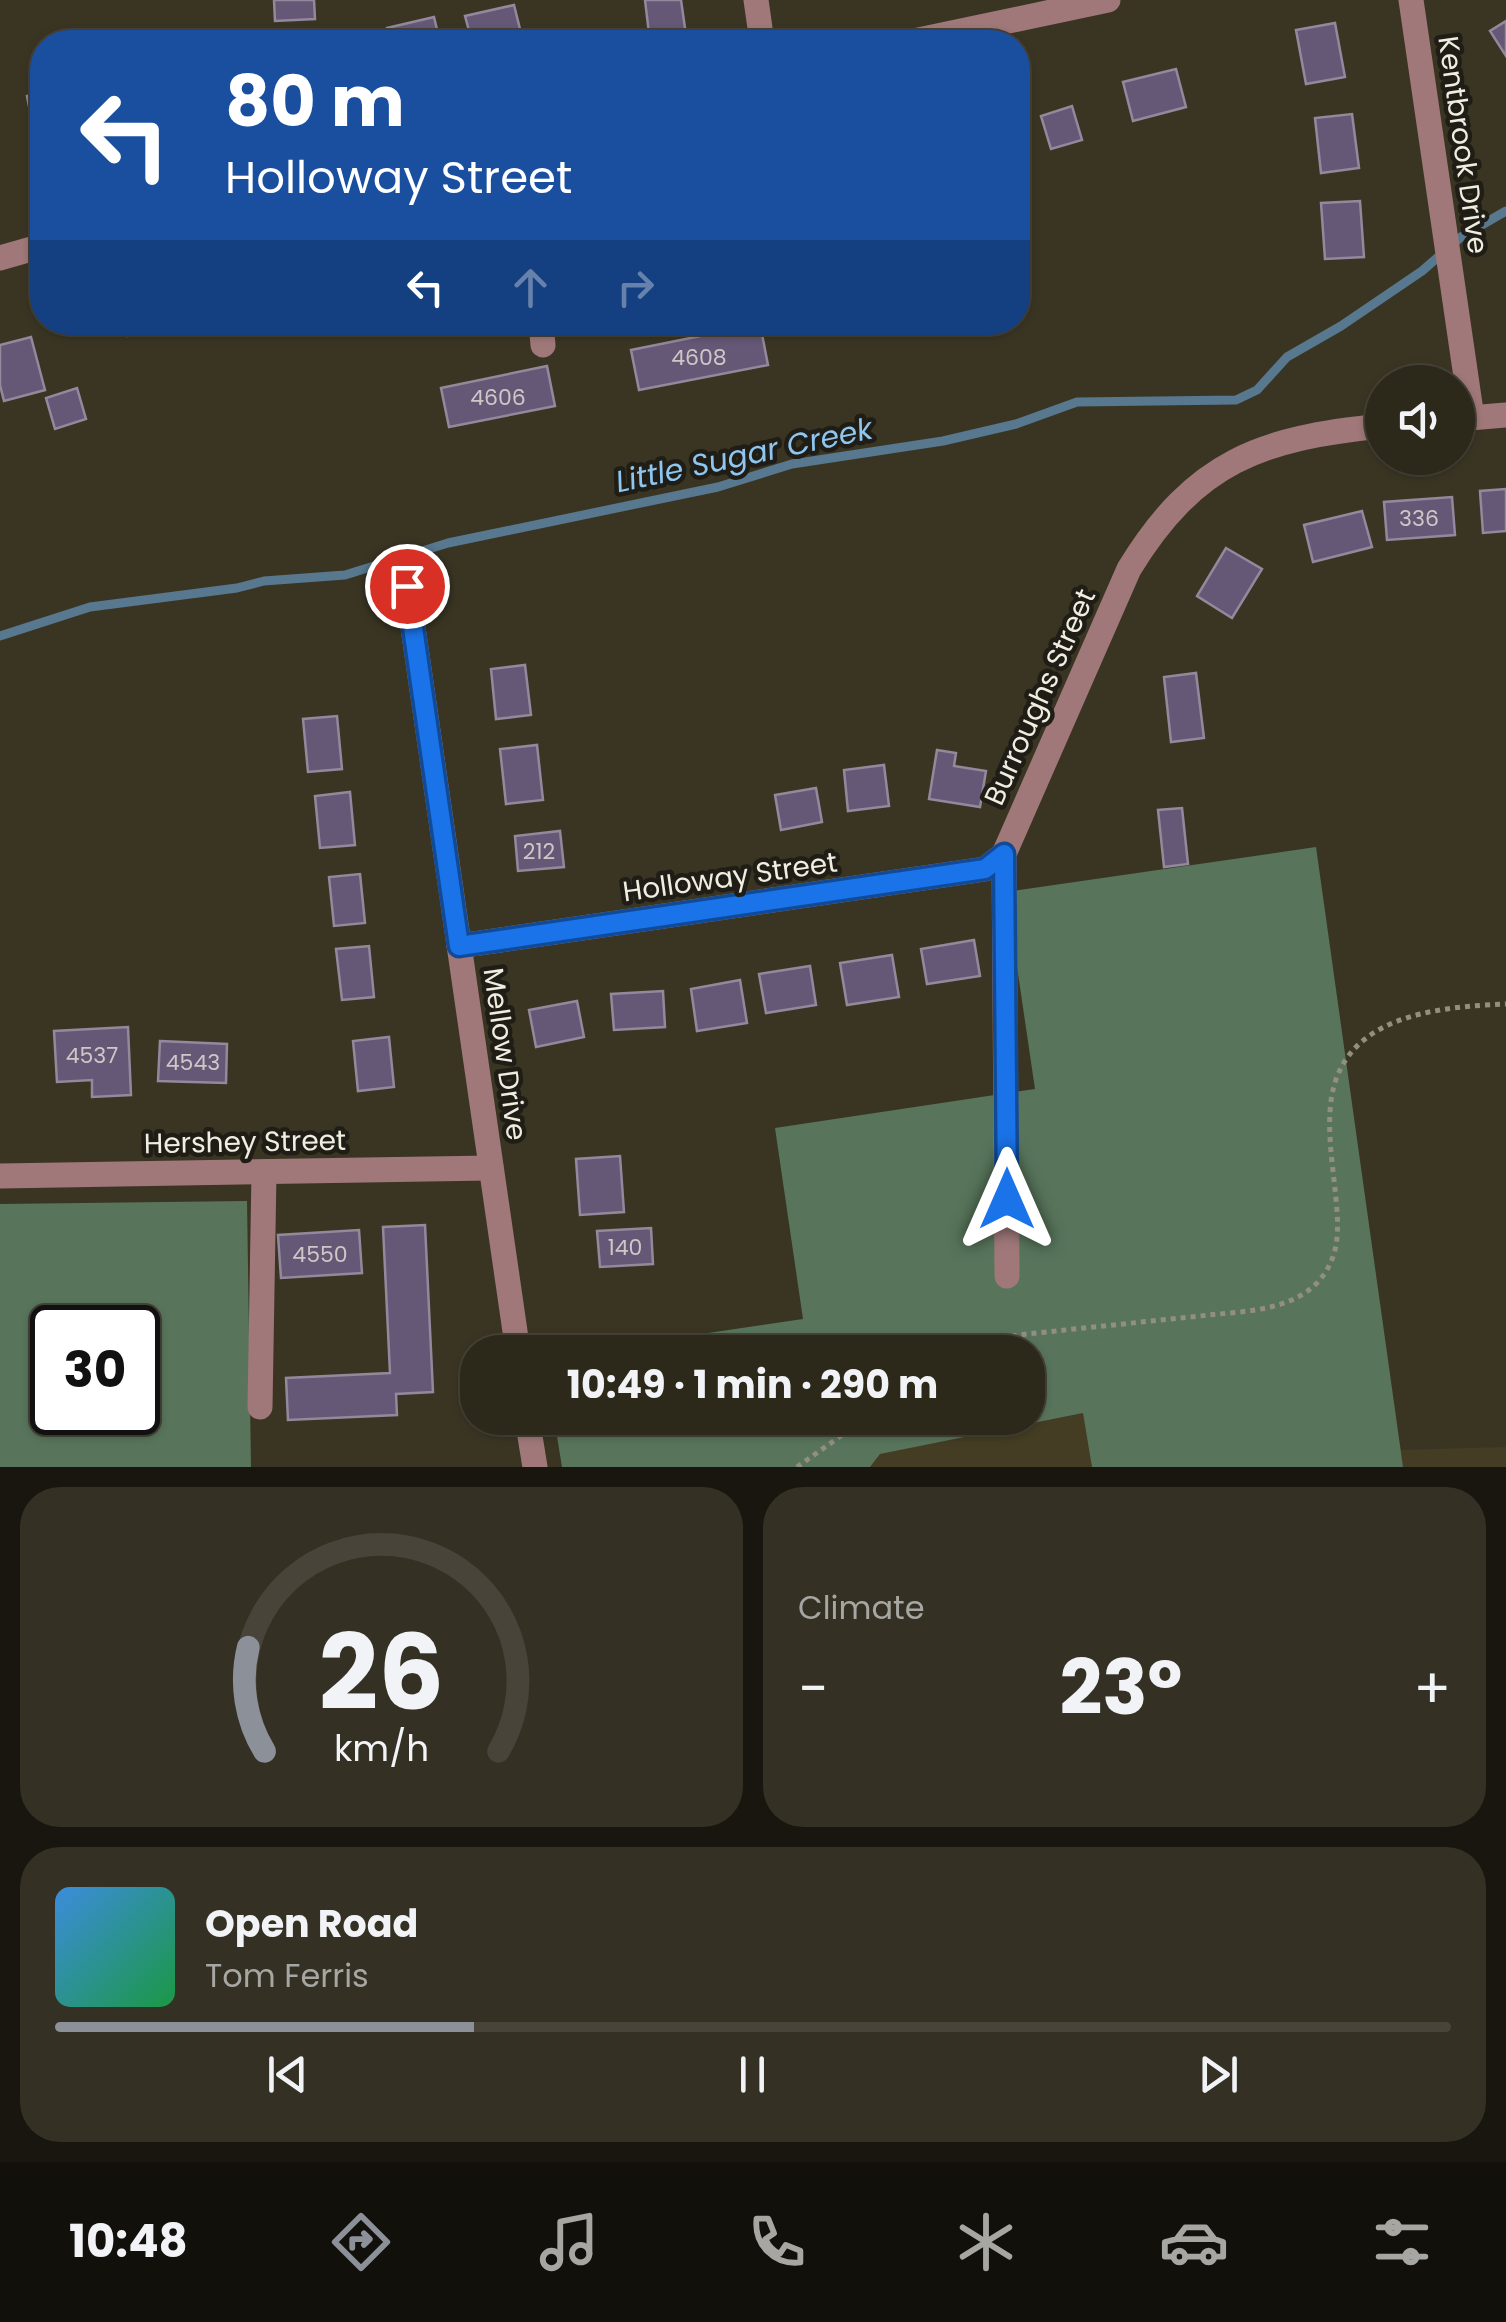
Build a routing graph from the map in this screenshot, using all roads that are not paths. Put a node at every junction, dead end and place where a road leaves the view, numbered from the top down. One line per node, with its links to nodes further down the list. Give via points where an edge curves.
1 (756, 0): 4 (street)
2 (1108, 0): 5 (street)
3 (1411, 0): 8 (street, Kentbrook Drive)
4 (760, 30)
5 (966, 30)
6 (30, 249): 7 (street)
7 (0, 258)
8 (1460, 365)
9 (1506, 414): 10 (street)
10 (1475, 417)
11 (1365, 428): 13 (street, Burroughs Street, via 1316,432 1230,462 1179,500 1151,532 1128,568)
12 (407, 586): 14 (street, Mellow Drive)
13 (1004, 854): 14 (street, Holloway Street, via 985,869); 18 (street, Burroughs Street)
14 (459, 946): 15 (street, Mellow Drive)
15 (490, 1168): 16 (street, Hershey Street); 19 (street, Mellow Drive)
16 (264, 1172): 17 (street, Hershey Street); 20 (street)
17 (0, 1176)
18 (1007, 1276)
19 (515, 1335)
20 (260, 1407)
21 (529, 1435): 22 (street)
22 (534, 1467)

